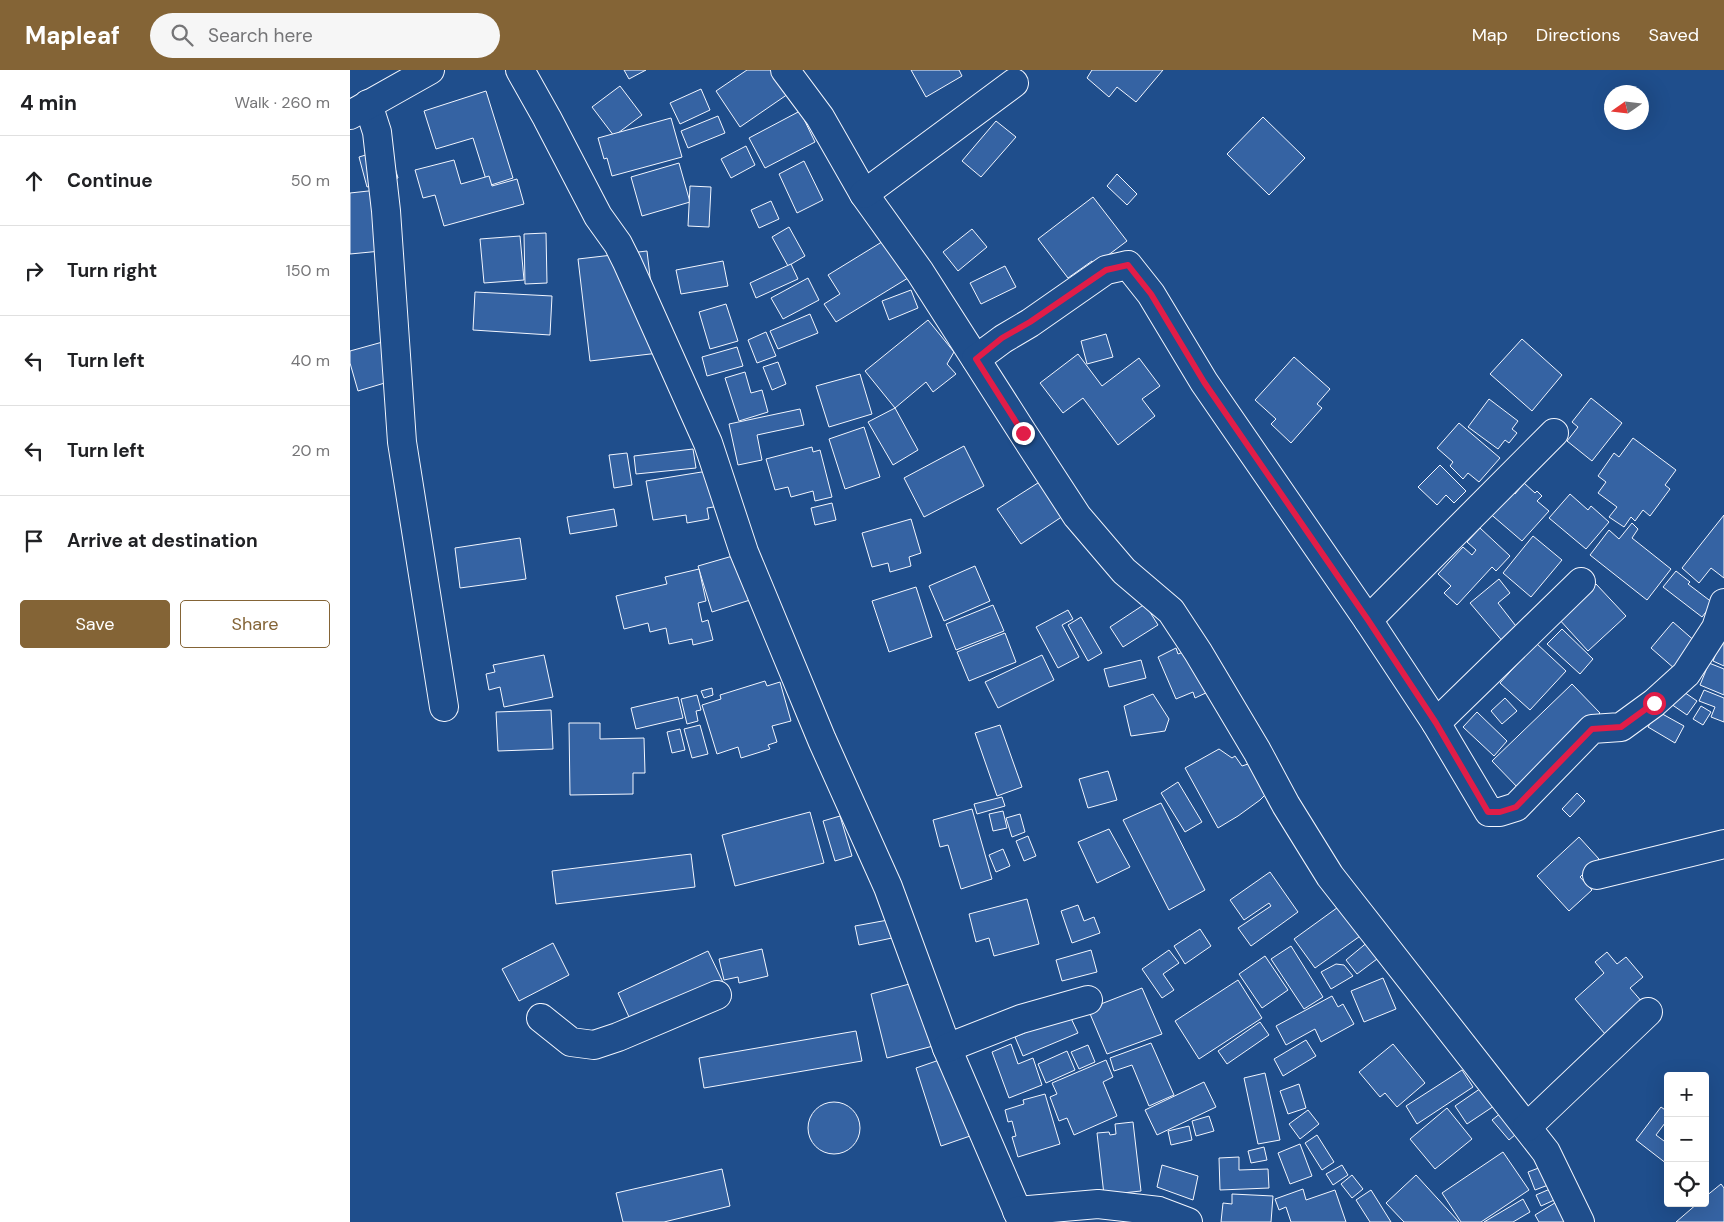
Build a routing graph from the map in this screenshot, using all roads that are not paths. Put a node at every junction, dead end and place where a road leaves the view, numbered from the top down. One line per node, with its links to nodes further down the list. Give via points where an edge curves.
1 (430, 70): 5 (street)
2 (520, 70): 20 (street, via 598,216 618,244 708,443 744,552 822,740 888,887)
3 (785, 70): 6 (street, via 820,117)
4 (1014, 83): 6 (street)
5 (359, 110): 12 (street, via 377,132 386,212 402,442)
6 (864, 194): 7 (street, via 920,272)
7 (976, 359): 11 (street, via 1002,338 1106,270 1128,265 1151,294 1204,382); 21 (street, via 1077,516 1124,571 1171,611 1330,876)
8 (1554, 433): 11 (street)
9 (1580, 582): 13 (street)
10 (1724, 603): 13 (street, via 1716,628 1686,674 1621,727 1592,729 1516,807 1488,812)
11 (1368, 620): 13 (street)
12 (444, 707)
13 (1436, 723)
14 (1724, 844): 15 (street)
15 (1597, 875)
16 (717, 995): 19 (street, via 594,1045 571,1042)
17 (1088, 1000): 20 (street, via 1021,1018)
18 (1648, 1012): 21 (street)
19 (541, 1018)
20 (947, 1048): 22 (street)
21 (1527, 1128): 24 (street, via 1546,1152)
22 (1019, 1217): 23 (street, via 1098,1204 1159,1211)
23 (1188, 1222)
24 (1580, 1222)

